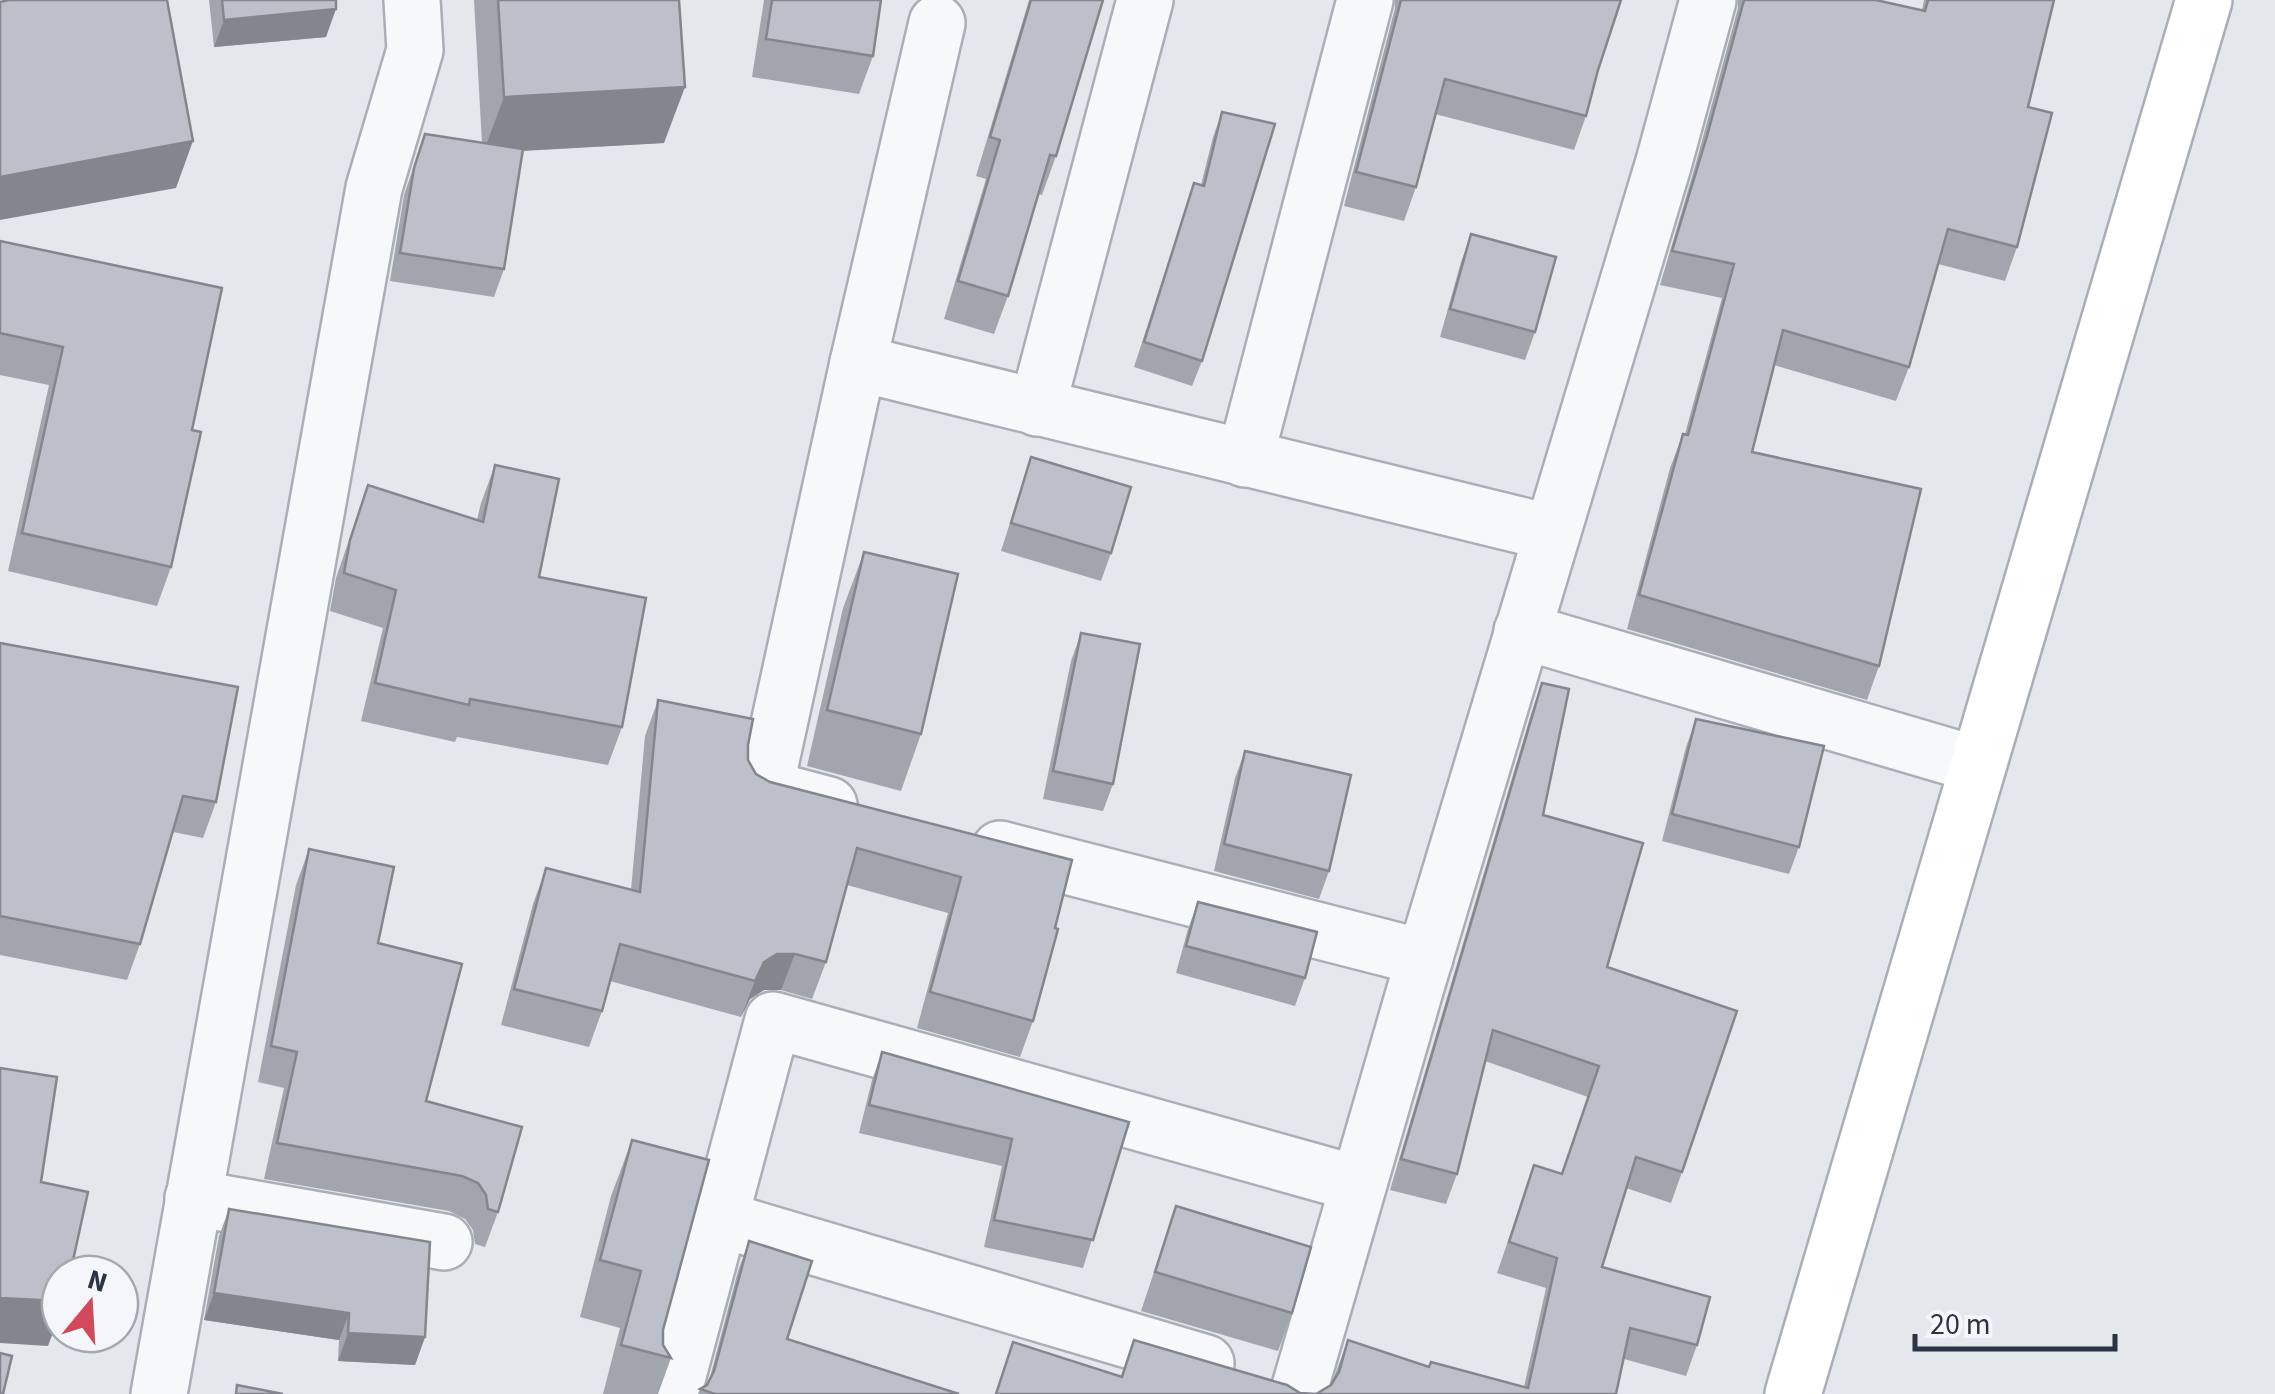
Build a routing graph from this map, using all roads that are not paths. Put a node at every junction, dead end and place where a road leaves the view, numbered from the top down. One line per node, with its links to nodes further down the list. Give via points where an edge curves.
1 (412, 0): 17 (street, via 415,50 374,188)
2 (1144, 0): 8 (street)
3 (1365, 0): 9 (street)
4 (1708, 0): 10 (street)
5 (2204, 0): 12 (street)
6 (937, 23): 7 (street)
7 (858, 363): 8 (street); 13 (street, via 765,788)
8 (1037, 408): 9 (street)
9 (1245, 459): 10 (street)
10 (1552, 533): 11 (street)
11 (1522, 631): 12 (street); 15 (street)
12 (1978, 765): 23 (street)
13 (878, 817)
14 (954, 837): 15 (street)
15 (1425, 958): 16 (street)
16 (1358, 1184): 18 (street, via 774,1020); 20 (street)
17 (193, 1198): 19 (street); 21 (street)
18 (720, 1218): 20 (street); 22 (street)
19 (444, 1242)
20 (1299, 1392)
21 (159, 1394)
22 (673, 1394)
23 (1793, 1394)

